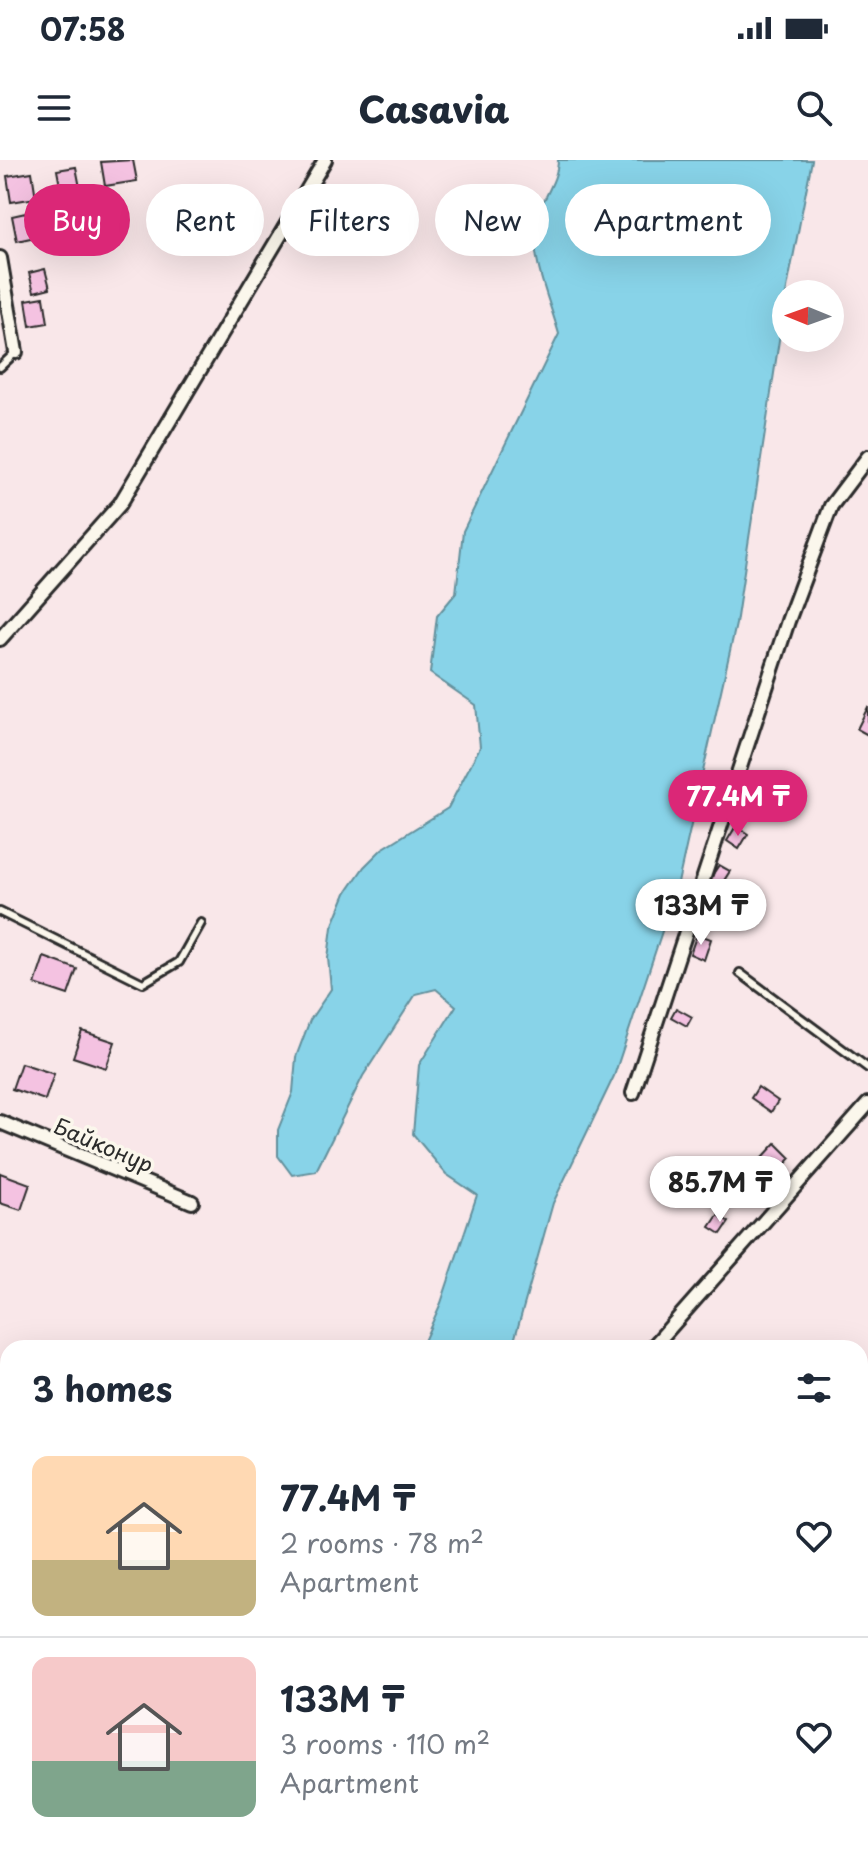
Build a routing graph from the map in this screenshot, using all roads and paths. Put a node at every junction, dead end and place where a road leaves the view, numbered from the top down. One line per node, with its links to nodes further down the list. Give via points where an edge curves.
1 (325, 160): 6 (street, via 120,504)
2 (0, 258): 3 (street)
3 (16, 352): 4 (lane)
4 (0, 367)
5 (868, 457): 11 (street, via 831,506 793,607)
6 (0, 639)
7 (0, 912): 8 (lane, via 143,983 179,962)
8 (201, 923)
9 (740, 973): 10 (lane)
10 (868, 1068)
11 (633, 1093)
12 (868, 1104): 15 (street)
13 (0, 1122): 14 (street, Байконур)
14 (192, 1202)
15 (659, 1340)

